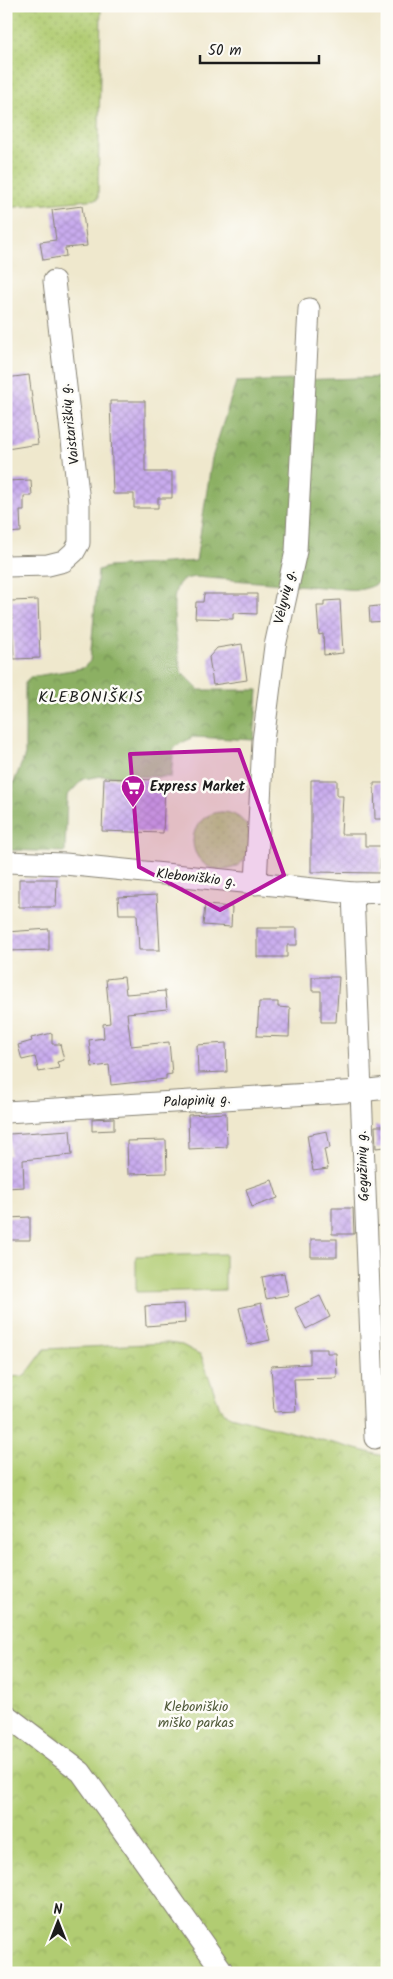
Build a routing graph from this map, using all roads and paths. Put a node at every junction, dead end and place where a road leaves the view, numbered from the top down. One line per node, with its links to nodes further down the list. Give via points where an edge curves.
1 (54, 281): 3 (street, Vaistariškių g., via 81,529 79,543 64,561 48,565)
2 (308, 309): 5 (street, Vėlyvių g., via 296,551 274,646 263,741)
3 (6, 566)
4 (6, 862): 5 (street, Kleboniškio g., via 65,864)
5 (256, 884): 7 (street, Kleboniškio g.)
6 (387, 892): 7 (street, Kleboniškio g.)
7 (353, 893): 9 (street, Gegužinių g.)
8 (387, 1088): 9 (street, Palapinių g.)
9 (360, 1091): 10 (street, Palapinių g.); 11 (street, Gegužinių g.)
10 (6, 1112)
11 (375, 1438)
12 (6, 1715): 13 (street, via 81,1772)
13 (224, 1973)

